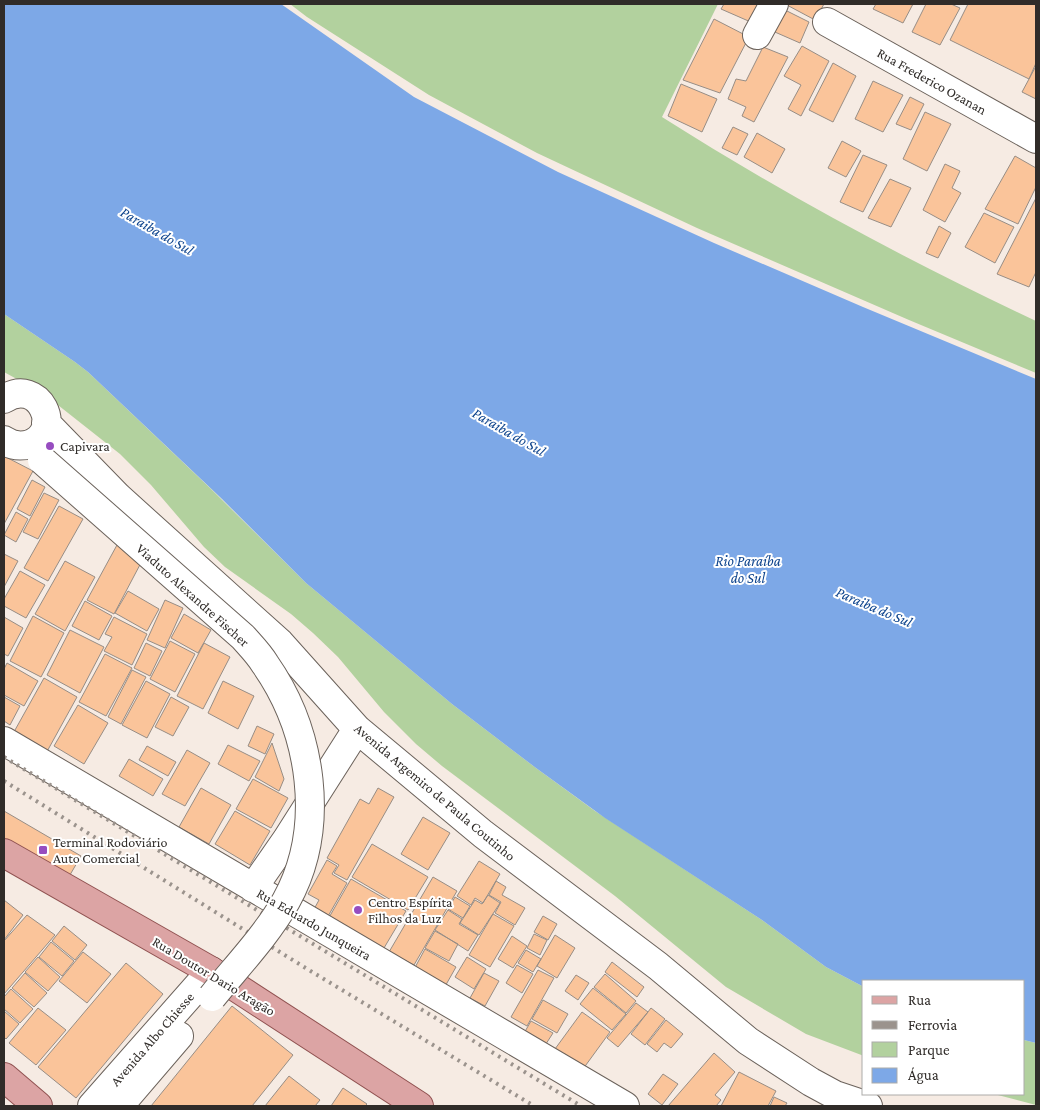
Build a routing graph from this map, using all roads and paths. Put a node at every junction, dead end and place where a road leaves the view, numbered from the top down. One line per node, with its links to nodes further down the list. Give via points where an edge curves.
1 (774, 4): 3 (street)
2 (827, 22): 4 (street, Rua Frederico Ozanan)
3 (757, 35)
4 (1036, 140)
5 (11, 394): 6 (street, Avenida Argemiro de Paula Coutinho, via 40,403)
6 (46, 422): 7 (street, via 40,437); 8 (street, Avenida Argemiro de Paula Coutinho, via 112,491 280,643)
7 (24, 449): 16 (street, Viaduto Alexandre Fischer, bridge, via 243,638 265,663 281,689 293,714 307,766 308,832 302,860 286,899 265,932)
8 (357, 729): 11 (street); 19 (street, Avenida Argemiro de Paula Coutinho, via 483,834 658,966 748,1042 835,1095)
9 (4, 741): 11 (street, Rua Eduardo Junqueira)
10 (4, 853): 12 (main road, Rua Doutor Dario Aragão)
11 (253, 888): 18 (street, Rua Eduardo Junqueira)
12 (211, 971): 15 (street, Avenida Albo Chiesse); 17 (main road, Rua Doutor Dario Aragão)
13 (4, 1077): 14 (main road)
14 (38, 1106)
15 (92, 1106)
16 (119, 1106)
17 (419, 1106)
18 (626, 1106)
19 (868, 1106)

